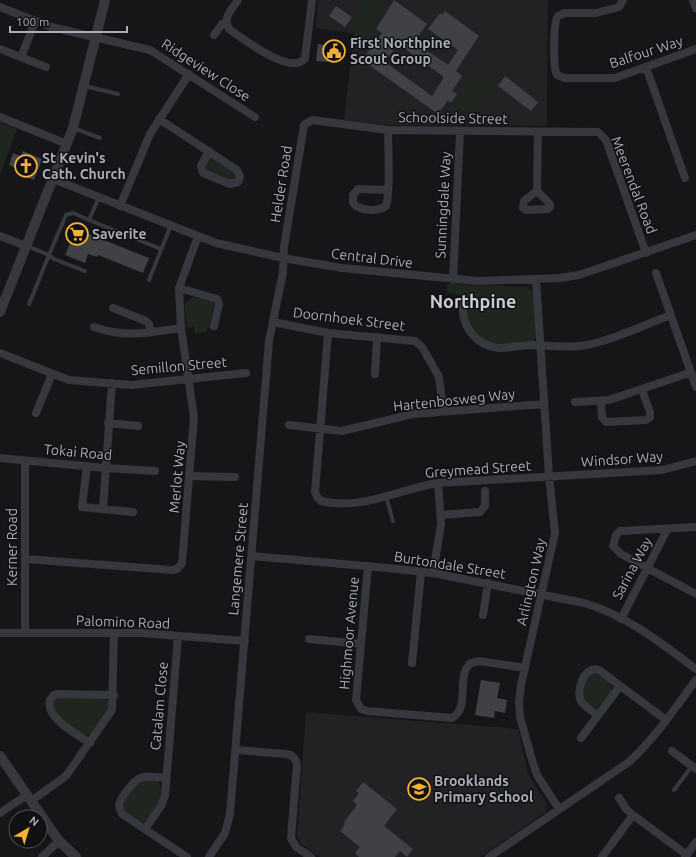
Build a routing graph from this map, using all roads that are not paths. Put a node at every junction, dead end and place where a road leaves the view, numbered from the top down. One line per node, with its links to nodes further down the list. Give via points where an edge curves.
1 (105, 0): 11 (street)
2 (238, 0): 9 (street)
3 (312, 0): 9 (street, via 306,56 299,63 274,59 232,31)
4 (623, 0): 16 (street, Balfour Way, via 619,7 607,12 565,13 556,18 554,68 558,75 565,78 604,79 615,78)
5 (693, 0): 7 (street)
6 (0, 8): 8 (street, Ridgeview Close)
7 (696, 8)
8 (36, 22): 11 (street, Ridgeview Close); 14 (street)
9 (226, 23): 10 (street, via 222,24)
10 (214, 35)
11 (96, 37): 17 (street, Ridgeview Close, via 150,50); 18 (street)
12 (0, 49): 14 (street)
13 (696, 49): 16 (street, Balfour Way)
14 (21, 57): 15 (street)
15 (46, 67)
16 (646, 67): 32 (street)
17 (189, 74): 21 (street, Ridgeview Close); 22 (street)
18 (85, 86): 19 (lane); 24 (street)
19 (118, 94)
20 (0, 116): 30 (street)
21 (255, 117)
22 (159, 119): 31 (street); 37 (street, via 146,142)
23 (312, 120): 25 (street, Schoolside Street); 47 (street, Helder Road, via 303,128)
24 (73, 128): 29 (lane); 30 (street)
25 (388, 130): 26 (street, Schoolside Street); 34 (street)
26 (460, 132): 27 (street, Schoolside Street); 51 (street, Sunningdale Way)
27 (538, 132): 28 (street, Schoolside Street); 35 (street)
28 (593, 132): 45 (street, Meerendal Road, via 601,134 606,140)
29 (100, 138)
30 (67, 144): 33 (street)
31 (209, 151): 31 (street, via 239,172 238,182 230,184 203,173 201,166)
32 (685, 178)
33 (53, 179): 36 (street, Central Drive); 43 (street)
34 (387, 190)
35 (537, 191)
36 (99, 197): 37 (street, Central Drive); 38 (lane)
37 (120, 206): 39 (street, Central Drive)
38 (89, 220): 44 (lane); 46 (lane, via 72,213 66,214)
39 (171, 225): 42 (street, Central Drive); 44 (lane)
40 (696, 235): 45 (street, Central Drive)
41 (0, 236): 43 (street)
42 (198, 236): 47 (street, Central Drive, via 231,248); 53 (street, Merlot Way)
43 (26, 246): 46 (lane); 57 (street)
44 (161, 249): 50 (lane)
45 (646, 253): 52 (street, Central Drive, via 579,275)
46 (49, 255): 48 (lane); 55 (lane)
47 (283, 258): 51 (street, Central Drive, via 342,268); 59 (street, Langemere Street, via 283,272)
48 (85, 271)
49 (656, 273): 58 (street)
50 (149, 280)
51 (453, 280): 52 (street, Central Drive)
52 (536, 280): 66 (street, Arlington Way)
53 (179, 288): 60 (street, via 217,299); 62 (street, Merlot Way)
54 (465, 299): 66 (street, via 462,309 465,324 478,340 500,348)
55 (29, 304)
56 (113, 308): 63 (street, via 146,321)
57 (0, 312)
58 (670, 315): 66 (street, via 599,342 585,345); 71 (street)
59 (273, 322): 64 (street, Doornhoek Street); 103 (street, Langemere Street)
60 (214, 326)
61 (94, 327): 63 (street, via 113,333)
62 (181, 328): 63 (street); 72 (street, Merlot Way)
63 (151, 332)
64 (328, 332): 65 (street, Doornhoek Street); 84 (street)
65 (377, 337): 70 (street); 79 (street, Doornhoek Street, via 411,340 420,345 440,380)
66 (540, 346): 78 (street, Arlington Way)
67 (0, 353): 69 (street, Semillon Street)
68 (246, 373): 72 (street, Semillon Street)
69 (52, 374): 73 (street, Semillon Street, via 69,380); 80 (street)
70 (375, 374)
71 (694, 376): 74 (street); 75 (street, via 686,374)
72 (188, 379): 73 (street, Semillon Street, via 139,385); 91 (street, Merlot Way, via 194,411)
73 (112, 383): 81 (street)
74 (696, 387)
75 (642, 390): 76 (street); 76 (street, via 651,414 646,420 606,422 602,417)
76 (601, 401): 77 (street)
77 (575, 402)
78 (544, 404): 79 (street, Hartenbosweg Way); 92 (street, Arlington Way)
79 (443, 411): 84 (street, Hartenbosweg Way, via 399,417 347,431)
80 (36, 413)
81 (108, 423): 83 (street); 89 (street)
82 (289, 425): 84 (street, Hartenbosweg Way)
83 (138, 426)
84 (320, 429): 96 (street, Greymead Street, via 315,492 317,497 323,501 353,504)
85 (0, 458): 86 (street, Tokai Road)
86 (25, 460): 88 (street, Tokai Road); 104 (street, Kerner Road)
87 (696, 461): 92 (street, Windsor Way, via 662,470)
88 (87, 466): 89 (street, Tokai Road); 97 (street, via 82,507)
89 (105, 468): 90 (street, Tokai Road); 97 (street)
90 (155, 470)
91 (190, 476): 93 (street); 104 (street, Merlot Way, via 183,561 177,569)
92 (549, 476): 94 (street, Greymead Street); 110 (street, Arlington Way, via 554,539)
93 (236, 477)
94 (438, 483): 96 (street, Greymead Street); 99 (street)
95 (485, 491): 99 (street, via 485,506 480,512)
96 (386, 496): 100 (lane)
97 (103, 509): 98 (street)
98 (133, 512)
99 (441, 516): 108 (street)
100 (393, 521)
101 (696, 527): 102 (street)
102 (667, 530): 106 (street, Sarina Way); 106 (street, via 620,531 616,535 613,546 617,551)
103 (252, 556): 105 (street, Burtondale Street); 119 (street, Langemere Street)
104 (25, 559): 115 (street, Kerner Road)
105 (368, 566): 107 (street, Burtondale Street); 120 (street, Highmoor Avenue)
106 (647, 567): 111 (street); 113 (street, Sarina Way)
107 (421, 572): 108 (street, Burtondale Street); 121 (street)
108 (434, 574): 109 (street, Burtondale Street)
109 (488, 583): 110 (street, Burtondale Street); 112 (street)
110 (541, 593): 113 (street, Burtondale Street, via 590,605); 122 (street, Arlington Way)
111 (696, 594)
112 (483, 615)
113 (621, 619): 123 (street, Burtondale Street, via 648,634)
114 (0, 633): 115 (street, Palomino Road)
115 (25, 633): 116 (street, Palomino Road)
116 (114, 633): 117 (street, Palomino Road); 126 (street)
117 (178, 636): 119 (street, Palomino Road); 135 (street, Catalam Close)
118 (309, 639): 120 (street)
119 (245, 641): 131 (street, Langemere Street)
120 (361, 644): 122 (street, Highmoor Avenue, via 356,700 361,708 367,711 452,718 460,709 465,670 471,663 476,661)
121 (412, 663)
122 (525, 668): 139 (street, Arlington Way, via 520,693 520,717 537,775)
123 (696, 669)
124 (696, 680): 128 (street)
125 (620, 686): 127 (street); 127 (street, via 596,669 585,674 580,698 583,704); 128 (street)
126 (114, 695): 130 (street, via 112,710); 130 (street, via 59,694 50,700 50,709 58,721)
127 (598, 715): 129 (street)
128 (666, 720): 139 (street, via 642,750 624,765)
129 (581, 738)
130 (90, 743): 137 (street, via 66,776)
131 (236, 750): 149 (street, Langemere Street, via 229,820); 150 (street, via 287,754 296,760 291,838 296,847)
132 (672, 751): 134 (street)
133 (0, 756): 137 (street)
134 (694, 768): 136 (lane)
135 (166, 778): 142 (street, Catalam Close, via 163,802); 142 (street, via 138,778 119,803 121,812)
136 (674, 790)
137 (29, 798): 140 (street); 143 (street)
138 (619, 798): 141 (street)
139 (559, 809): 151 (street)
140 (0, 813)
141 (633, 815): 145 (street); 152 (street)
142 (145, 829): 148 (street)
143 (58, 842): 146 (street); 147 (street)
144 (696, 842): 145 (street)
145 (686, 856)
146 (42, 857)
147 (76, 857)
148 (187, 857)
149 (209, 857)
150 (311, 857)
151 (489, 857)
152 (602, 857)

